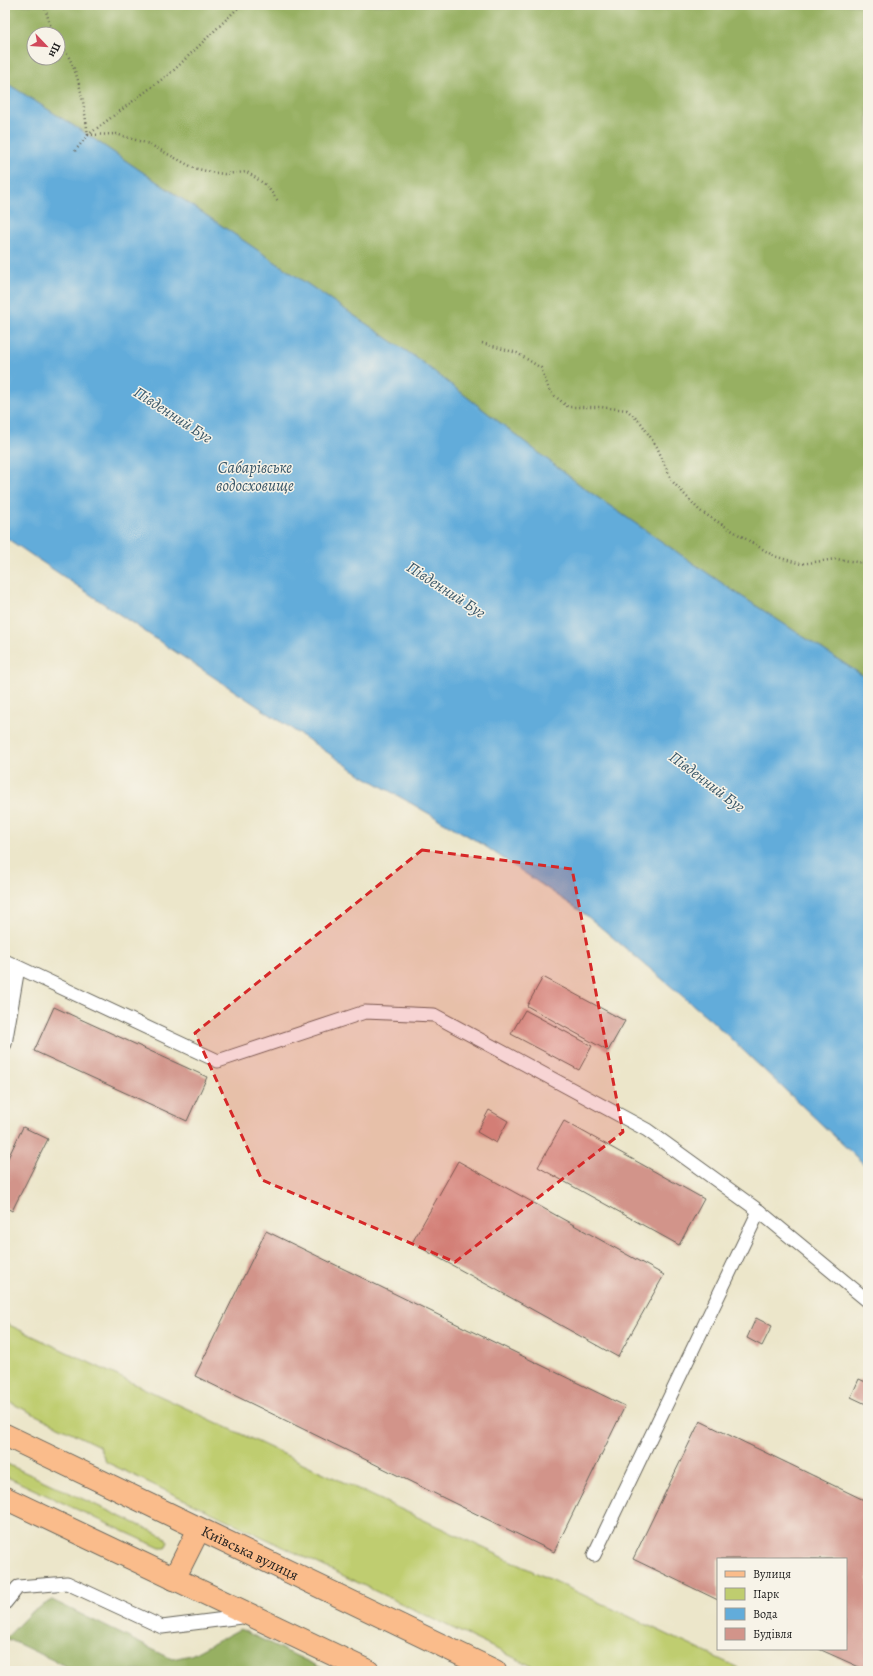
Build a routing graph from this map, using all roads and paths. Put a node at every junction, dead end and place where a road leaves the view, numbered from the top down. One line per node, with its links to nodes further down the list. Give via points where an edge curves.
1 (44, 5): 3 (path)
2 (241, 5): 5 (path, via 173,71)
3 (51, 26)
4 (66, 51): 5 (path, via 79,81)
5 (88, 135): 6 (path); 7 (path, via 116,134 149,144 194,168 210,172 247,172 266,185)
6 (76, 151)
7 (278, 201)
8 (482, 343): 9 (path, via 517,353 540,368 550,392 568,407 627,410 641,422 657,447 672,481 700,511 774,556 801,564 836,559 864,563)
9 (868, 568)
10 (5, 961): 11 (lane)
11 (18, 968): 12 (lane); 13 (lane, via 218,1061 365,1012 434,1015 648,1130)
12 (5, 1044)
13 (759, 1211): 14 (lane); 18 (lane)
14 (868, 1302)
15 (5, 1435): 17 (main road, Київська вулиця)
16 (5, 1498): 19 (main road)
17 (198, 1529): 19 (main road); 23 (main road, Київська вулиця)
18 (594, 1555)
19 (174, 1579): 21 (main road)
20 (5, 1603): 21 (lane, via 18,1587 67,1583 162,1627)
21 (252, 1616): 22 (main road)
22 (368, 1671)
23 (495, 1671)

